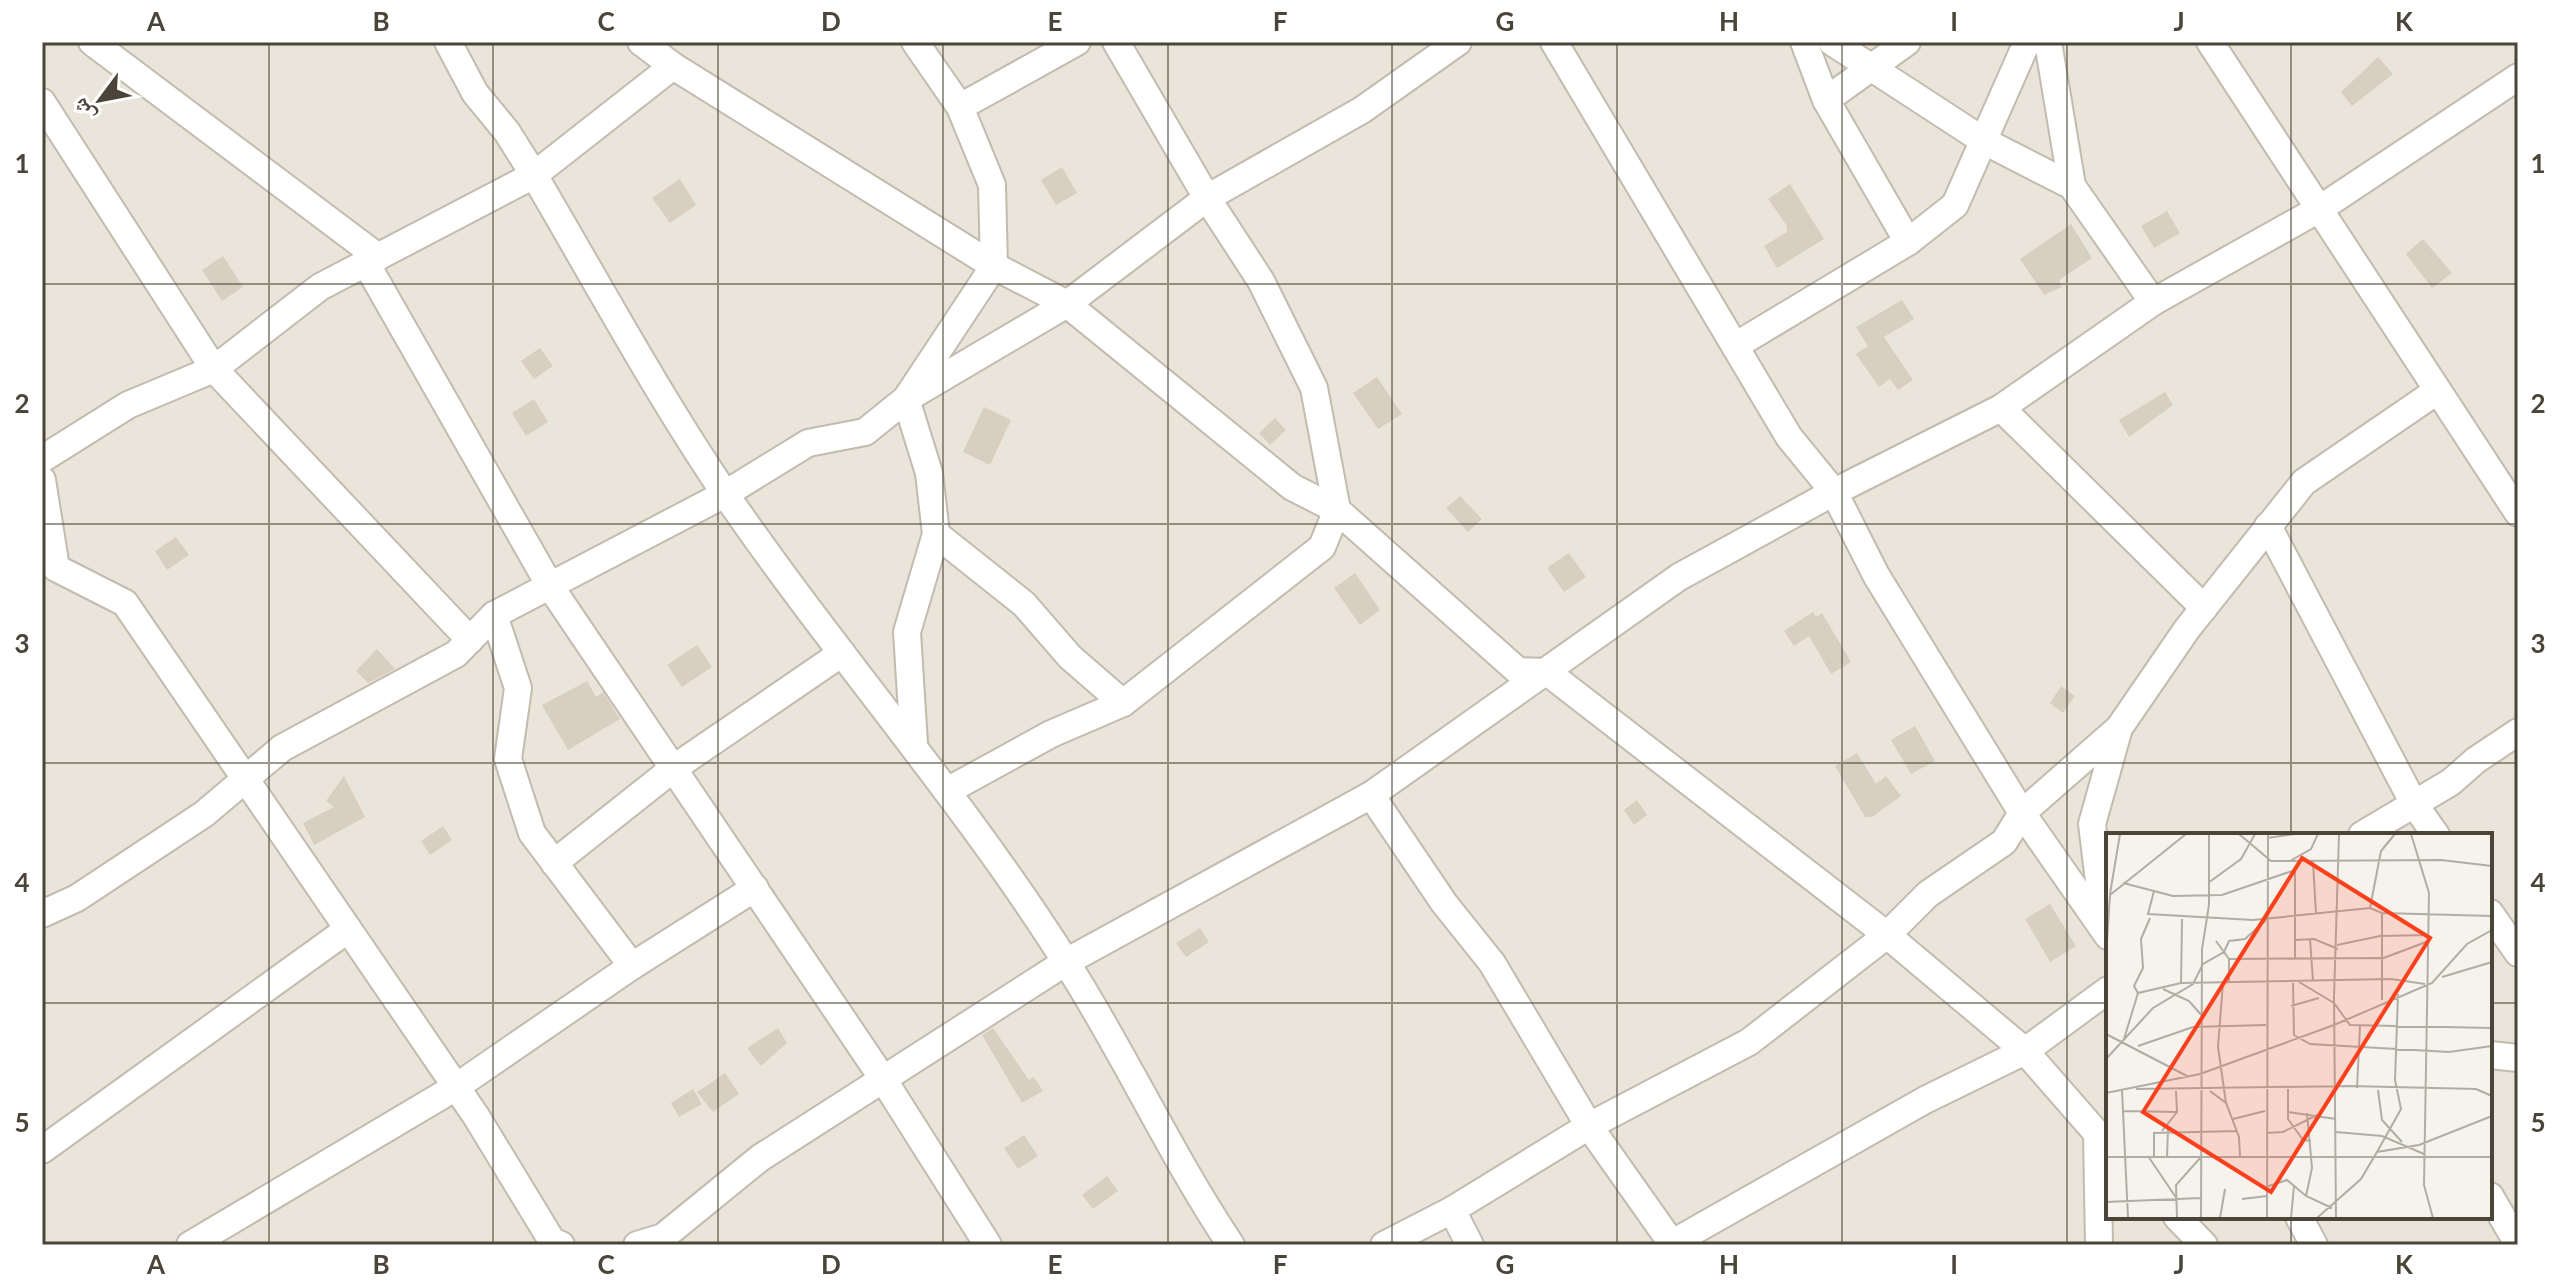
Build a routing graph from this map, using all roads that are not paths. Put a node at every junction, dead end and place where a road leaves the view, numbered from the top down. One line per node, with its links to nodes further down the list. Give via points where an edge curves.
1 (92, 42): 27 (street)
2 (448, 42): 22 (street, via 475,93)
3 (641, 42): 15 (street)
4 (915, 42): 20 (street)
5 (1077, 42): 20 (street)
6 (1116, 42): 24 (street)
7 (1458, 42): 24 (street, via 1362,110)
8 (1554, 42): 31 (street)
9 (1804, 42): 18 (street)
10 (1832, 42): 16 (street)
11 (1907, 42): 16 (street)
12 (2027, 42): 21 (street)
13 (2048, 42): 23 (street)
14 (2210, 42): 25 (street)
15 (673, 66): 22 (street); 28 (street)
16 (1868, 67): 18 (street); 21 (street)
17 (2518, 77): 25 (street)
18 (1826, 100): 26 (street)
19 (42, 102): 32 (street)
20 (960, 107): 28 (street, via 992,185)
21 (1984, 141): 23 (street); 26 (street, via 1955,205)
22 (534, 175): 27 (street); 39 (street)
23 (2072, 186): 29 (street)
24 (1207, 198): 30 (street); 40 (street, via 1261,281 1314,388)
25 (2321, 208): 29 (street); 33 (street)
26 (1908, 242): 31 (street)
27 (372, 260): 32 (street, via 320,287); 45 (street)
28 (994, 266): 30 (street); 34 (street)
29 (2153, 302): 35 (street)
30 (1067, 304): 34 (street); 40 (street, via 1292,487)
31 (1735, 346): 38 (street, via 1789,437)
32 (214, 369): 36 (street, via 128,405); 48 (street)
33 (2437, 391): 41 (street); 42 (street, via 2304,482)
34 (906, 399): 39 (street, via 865,432 808,443); 43 (street, via 929,473)
35 (2001, 408): 38 (street); 46 (street)
36 (42, 459)
37 (42, 480): 44 (street)
38 (1834, 492): 50 (street, via 1679,577); 60 (street, via 1876,575)
39 (725, 494): 45 (street); 49 (street)
40 (1337, 510): 50 (street, via 1518,671); 51 (street, via 1322,547)
41 (2518, 513)
42 (2268, 526): 46 (street); 59 (street)
43 (936, 534): 51 (street, via 1024,604 1070,657); 54 (street, via 907,632)
44 (49, 568): 56 (street, via 125,603)
45 (550, 586): 47 (street); 55 (street)
46 (2204, 608): 52 (street)
47 (494, 615): 48 (street); 63 (street, via 518,688 508,759 532,833)
48 (470, 640): 56 (street, via 456,654 282,748)
49 (842, 653): 54 (street); 55 (street)
50 (1547, 672): 58 (street); 70 (street)
51 (1123, 703): 57 (street, via 1051,734)
52 (2119, 728): 60 (street); 67 (street, via 2092,824)
53 (2518, 732): 59 (street)
54 (914, 744): 57 (street)
55 (674, 768): 63 (street); 64 (street)
56 (244, 781): 65 (street, via 103,881); 68 (street)
57 (947, 791): 72 (street)
58 (1371, 795): 72 (street); 80 (street, via 1492,963)
59 (2414, 804): 61 (street); 62 (street)
60 (2022, 813): 69 (street); 70 (street, via 2004,842 1928,894)
61 (2365, 833)
62 (2435, 833)
63 (554, 863): 73 (street)
64 (755, 888): 73 (street); 78 (street)
65 (42, 914)
66 (2492, 916): 71 (street)
67 (2106, 928)
68 (347, 930): 79 (street); 82 (street)
69 (2106, 934)
70 (1887, 935): 75 (street); 80 (street, via 1749,1042)
71 (2518, 953)
72 (1066, 962): 78 (street); 92 (street, via 1194,1190)
73 (632, 966): 79 (street)
74 (2106, 991): 75 (street)
75 (2025, 1051): 81 (street); 95 (street, via 1925,1100)
76 (2492, 1055): 77 (street)
77 (2518, 1058)
78 (883, 1079): 90 (street, via 760,1158 663,1237); 91 (street)
79 (456, 1087): 88 (street); 89 (street, via 552,1241)
80 (1589, 1126): 84 (street); 95 (street)
81 (2103, 1141): 96 (street)
82 (42, 1150)
83 (2492, 1199): 87 (street)
84 (1452, 1210): 93 (street); 94 (street)
85 (2179, 1219): 97 (street)
86 (2300, 1219): 98 (street)
87 (2515, 1233)
88 (190, 1245)
89 (561, 1245)
90 (637, 1245)
91 (988, 1245)
92 (1231, 1245)
93 (1384, 1245)
94 (1470, 1245)
95 (1671, 1245)
96 (2099, 1245)
97 (2204, 1245)
98 (2314, 1245)

